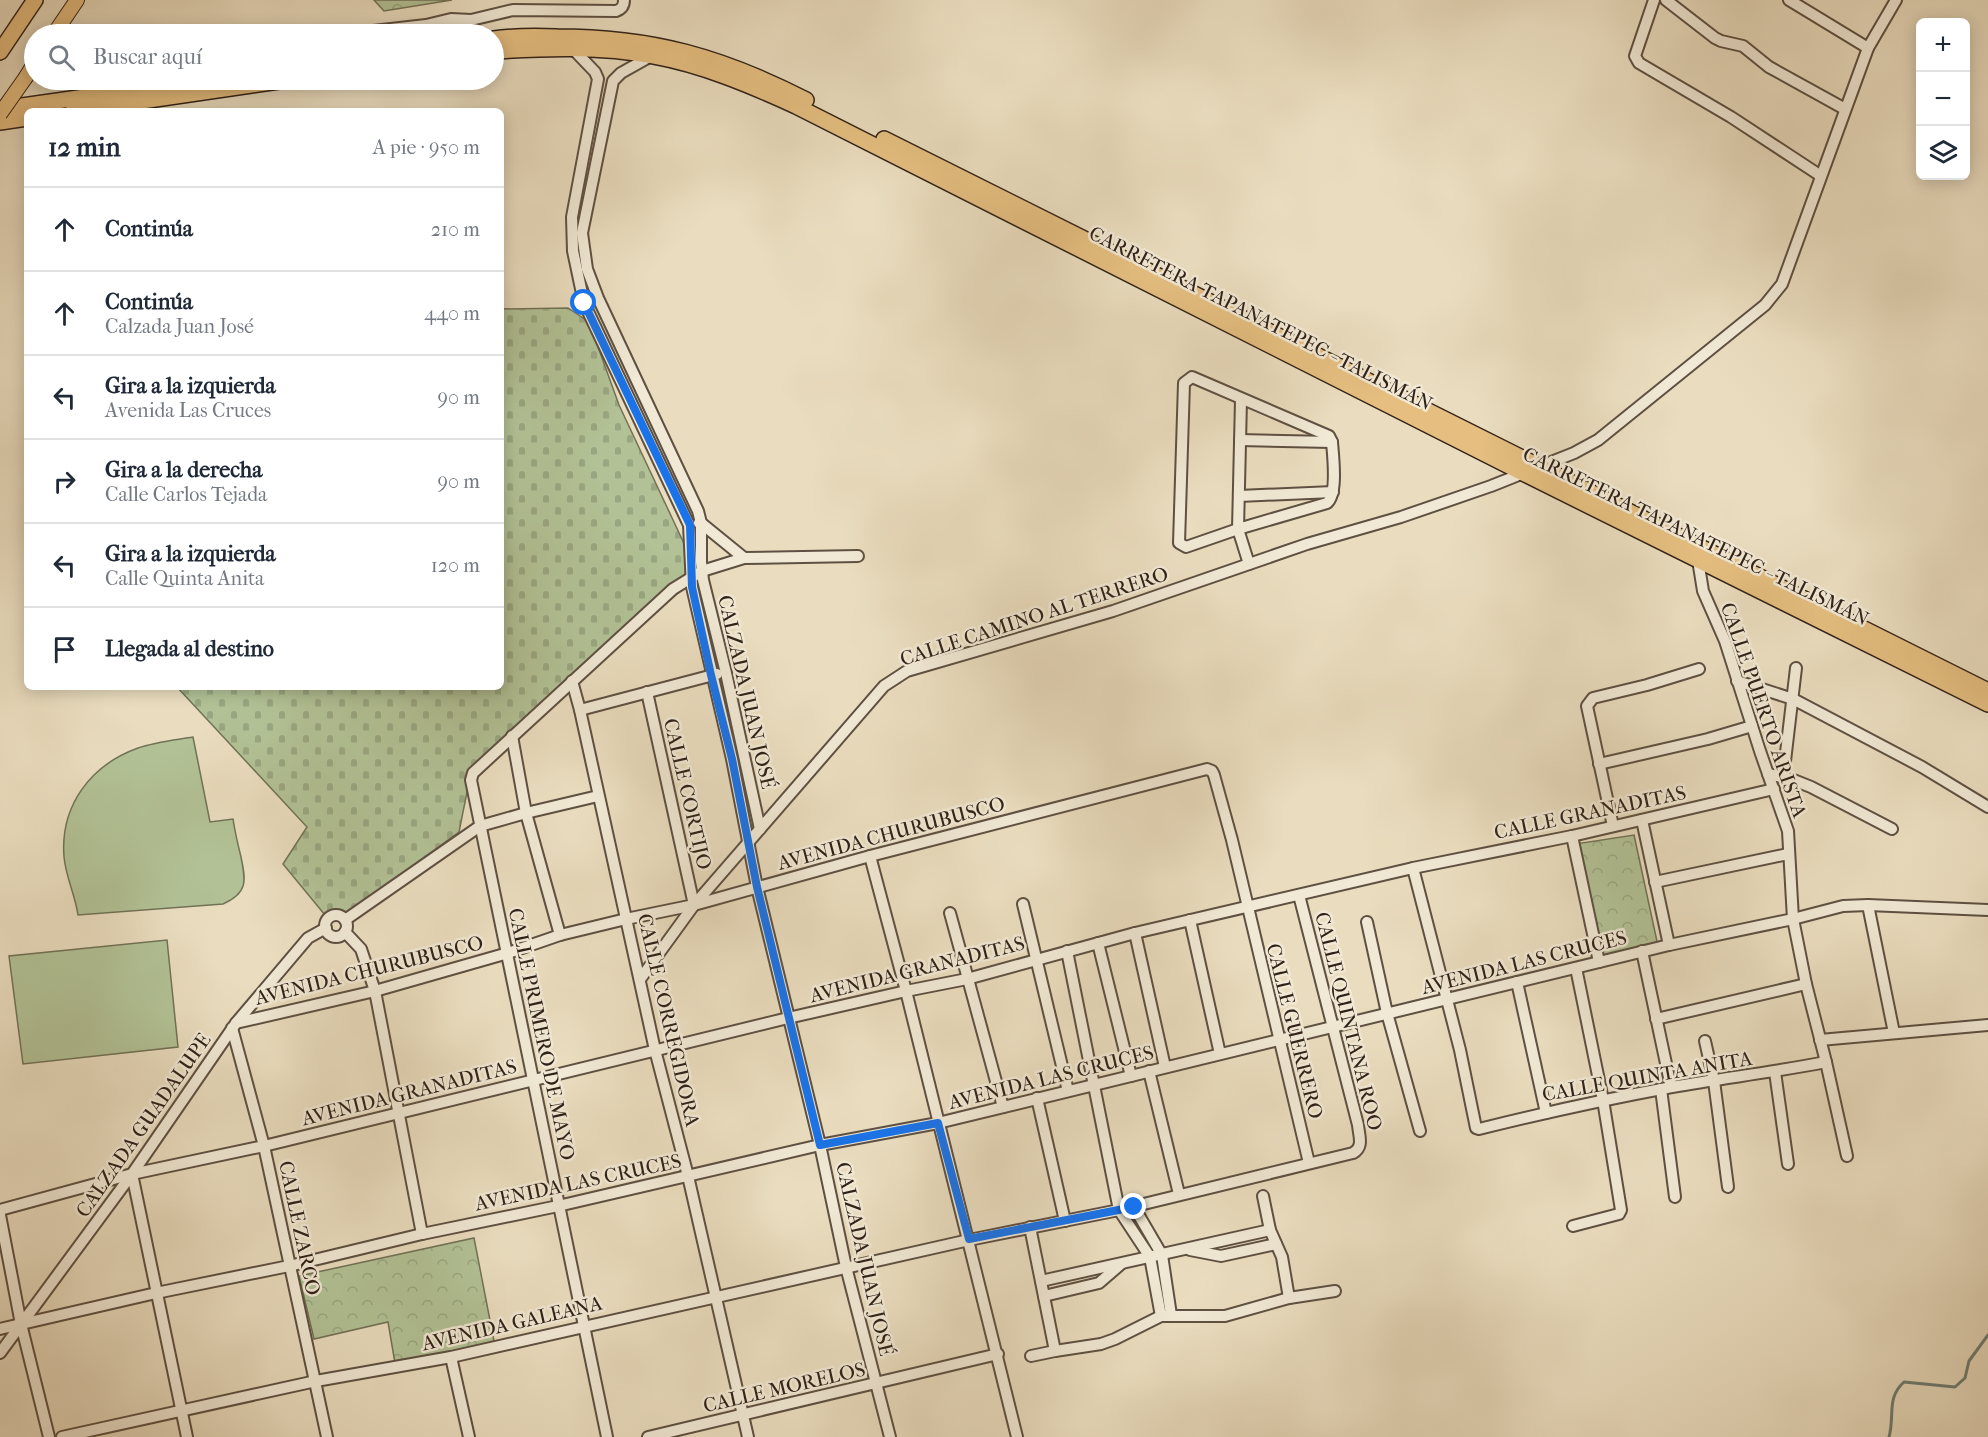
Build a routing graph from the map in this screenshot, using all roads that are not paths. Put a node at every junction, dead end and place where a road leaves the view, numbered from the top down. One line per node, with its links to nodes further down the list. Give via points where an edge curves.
1 (35, 0): 16 (highway)
2 (77, 0): 10 (main road)
3 (519, 0): 9 (street)
4 (624, 0): 9 (street, via 621,10 616,11)
5 (1654, 0): 29 (street, via 1635,56 1639,63)
6 (1666, 0): 25 (street, via 1715,38 1743,46 1769,66)
7 (1789, 0): 13 (street)
8 (1896, 0): 13 (street, CALLE CAMINO AL TERRERO)
9 (513, 10): 11 (street)
10 (61, 24)
11 (430, 24)
12 (504, 38): 33 (highway, CARRETERA TAPANATEPEC - TALISMÁN, via 620,39 694,54 758,76)
13 (1868, 48): 25 (street, CALLE CAMINO AL TERRERO)
14 (573, 49): 15 (highway, CARRETERA TAPANATEPEC - TALISMÁN); 17 (highway, CARRETERA TAPANATEPEC - TALISMÁN); 18 (street)
15 (504, 50)
16 (0, 52)
17 (653, 56): 20 (street); 33 (highway, CARRETERA TAPANATEPEC - TALISMÁN, via 753,86 796,106)
18 (598, 79): 20 (street); 36 (street, via 572,218 573,251 584,303)
19 (24, 80): 26 (main road, bridge)
20 (613, 81): 36 (street, via 582,233 586,269 698,511)
21 (134, 90): 24 (highway)
22 (217, 90): 23 (highway)
23 (94, 108)
24 (0, 109)
25 (1845, 109): 29 (street, CALLE CAMINO AL TERRERO)
26 (0, 114)
27 (24, 118): 28 (highway)
28 (0, 122)
29 (1821, 176): 33 (street, CALLE CAMINO AL TERRERO, via 1782,284 1765,304 1598,440)
30 (1241, 400): 31 (street); 32 (street, via 1329,436); 37 (street, via 1192,377 1184,383 1179,543 1186,547)
31 (1240, 440): 32 (street); 35 (street)
32 (1332, 442): 34 (street)
33 (1530, 470): 40 (highway, CARRETERA TAPANATEPEC - TALISMÁN); 41 (street, CALLE CAMINO AL TERRERO, via 1401,517); 50 (highway, CARRETERA TAPANATEPEC - TALISMÁN)
34 (1333, 492): 35 (street); 37 (street, via 1327,503)
35 (1239, 496): 37 (street)
36 (695, 524): 39 (street); 42 (street, CALZADA JUAN JOSÉ)
37 (1238, 529): 41 (street)
38 (858, 556): 39 (street)
39 (744, 558): 42 (street)
40 (1698, 560): 49 (street, CALLE PUERTO ARISTA, via 1703,591 1725,640); 53 (highway, CARRETERA TAPANATEPEC - TALISMÁN)
41 (1249, 564): 68 (street, CALLE CAMINO AL TERRERO, via 1113,611 907,671 884,686)
42 (698, 565): 43 (street); 46 (street, CALZADA JUAN JOSÉ)
43 (690, 577): 47 (street, CALZADA JUAN JOSÉ); 48 (street)
44 (1796, 668): 52 (street)
45 (1698, 669): 57 (street, via 1593,698 1587,706)
46 (726, 673): 47 (street); 68 (street, CALZADA JUAN JOSÉ)
47 (711, 675): 51 (street); 71 (street, CALZADA JUAN JOSÉ)
48 (572, 681): 54 (street, CALLE CORREGIDORA); 56 (street)
49 (1737, 681): 52 (street); 55 (street, CALLE PUERTO ARISTA)
50 (1988, 691)
51 (647, 692): 54 (street); 79 (street, CALLE CORTIJO)
52 (1793, 699): 60 (street); 63 (street, via 1922,767)
53 (1988, 704)
54 (580, 710): 62 (street, CALLE CORREGIDORA)
55 (1752, 726): 57 (street); 59 (street, CALLE PUERTO ARISTA)
56 (512, 736): 64 (street); 66 (street, CALLE PRIMERO DE MAYO, via 473,773)
57 (1599, 764): 67 (street)
58 (1207, 769): 73 (street, AVENIDA CHURUBUSCO); 81 (street, CALLE GUERRERO, via 1212,771 1217,786)
59 (1768, 774): 60 (street); 61 (street, CALLE PUERTO ARISTA)
60 (1783, 777): 69 (street, via 1811,787)
61 (1774, 789): 65 (street, CALLE GRANADITAS); 72 (street, CALLE PUERTO ARISTA, via 1788,831)
62 (598, 796): 64 (street); 84 (street, CALLE CORREGIDORA)
63 (1988, 807)
64 (526, 813): 66 (street); 92 (street)
65 (1642, 820): 67 (street, CALLE GRANADITAS); 75 (street)
66 (480, 826): 86 (street); 97 (street, CALLE PRIMERO DE MAYO)
67 (1612, 826): 70 (street, CALLE GRANADITAS)
68 (760, 829): 71 (street, CALLE CAMINO AL TERRERO)
69 (1892, 830)
70 (1572, 836): 74 (street, CALLE GRANADITAS); 99 (street)
71 (748, 842): 76 (street, CALZADA JUAN JOSÉ); 79 (street, CALLE CAMINO AL TERRERO)
72 (1788, 854): 75 (street); 85 (street, CALLE PUERTO ARISTA)
73 (870, 856): 76 (street, AVENIDA CHURUBUSCO); 106 (street)
74 (1413, 868): 77 (street, CALLE GRANADITAS); 107 (street)
75 (1655, 882): 94 (street)
76 (757, 887): 79 (street, AVENIDA CHURUBUSCO); 109 (street, CALZADA JUAN JOSÉ)
77 (1299, 895): 81 (street, AVENIDA GRANADITAS); 113 (street, CALLE QUINTANA ROO)
78 (1023, 904): 98 (street)
79 (694, 905): 84 (street, AVENIDA CHURUBUSCO); 101 (street, CALLE CAMINO AL TERRERO)
80 (1868, 905): 82 (street, AVENIDA LAS CRUCES); 85 (street, AVENIDA LAS CRUCES, via 1843,906); 114 (street)
81 (1247, 907): 87 (street, AVENIDA GRANADITAS); 115 (street, CALLE GUERRERO)
82 (1988, 910)
83 (950, 913): 102 (street)
84 (626, 919): 92 (street, AVENIDA CHURUBUSCO); 101 (street, CALLE CORREGIDORA)
85 (1793, 919): 94 (street, AVENIDA LAS CRUCES); 104 (street, CALLE PUERTO ARISTA)
86 (345, 920): 89 (street, via 332,916); 90 (street)
87 (1190, 920): 91 (street, AVENIDA GRANADITAS); 119 (street)
88 (1367, 922): 108 (street)
89 (326, 928): 90 (street, via 336,937); 112 (street, CALZADA GUADALUPE, via 308,938)
90 (345, 932): 105 (street, via 362,949)
91 (1135, 933): 93 (street, AVENIDA GRANADITAS); 121 (street)
92 (560, 935): 97 (street, AVENIDA CHURUBUSCO)
93 (1098, 942): 95 (street, AVENIDA GRANADITAS); 124 (street)
94 (1669, 945): 96 (street, AVENIDA LAS CRUCES)
95 (1067, 951): 98 (street, AVENIDA GRANADITAS); 127 (street)
96 (1642, 951): 99 (street, AVENIDA LAS CRUCES); 110 (street)
97 (508, 953): 105 (street, AVENIDA CHURUBUSCO); 125 (street, CALLE PRIMERO DE MAYO)
98 (1036, 959): 102 (street, AVENIDA GRANADITAS); 129 (street)
99 (1599, 962): 100 (street, AVENIDA LAS CRUCES)
100 (1576, 968): 103 (street, AVENIDA LAS CRUCES); 131 (street)
101 (640, 978): 118 (street, CALLE CORREGIDORA)
102 (967, 979): 106 (street, AVENIDA GRANADITAS); 132 (street)
103 (1517, 982): 107 (street, AVENIDA LAS CRUCES); 134 (street)
104 (1806, 984): 110 (street); 116 (street, CALLE PUERTO ARISTA)
105 (375, 991): 112 (street, AVENIDA CHURUBUSCO); 133 (street)
106 (906, 991): 109 (street, AVENIDA GRANADITAS); 135 (street)
107 (1447, 999): 108 (street, AVENIDA LAS CRUCES); 134 (street, CALLE QUINTA ANITA, via 1476,1128)
108 (1388, 1013): 113 (street, AVENIDA LAS CRUCES); 136 (street)
109 (788, 1018): 118 (street, AVENIDA GRANADITAS); 137 (street, CALZADA JUAN JOSÉ)
110 (1656, 1019): 128 (street)
111 (1988, 1025): 114 (street)
112 (234, 1026): 138 (street, CALLE ZARCO); 142 (street, CALZADA GUADALUPE)
113 (1332, 1027): 115 (street, AVENIDA LAS CRUCES); 140 (street, CALLE QUINTANA ROO, via 1361,1146 1353,1153)
114 (1894, 1033): 116 (street)
115 (1279, 1040): 119 (street, AVENIDA LAS CRUCES); 140 (street, CALLE GUERRERO)
116 (1820, 1040): 120 (street, CALLE PUERTO ARISTA)
117 (1705, 1041): 126 (street)
118 (656, 1050): 125 (street, AVENIDA GRANADITAS); 143 (street, CALLE CORREGIDORA)
119 (1220, 1054): 121 (street, AVENIDA LAS CRUCES)
120 (1826, 1062): 123 (street, CALLE QUINTA ANITA); 139 (street, CALLE PUERTO ARISTA)
121 (1165, 1067): 122 (street, AVENIDA LAS CRUCES)
122 (1149, 1071): 124 (street, AVENIDA LAS CRUCES); 145 (street)
123 (1775, 1072): 126 (street, CALLE QUINTA ANITA); 141 (street)
124 (1131, 1076): 127 (street, AVENIDA LAS CRUCES)
125 (534, 1081): 133 (street, AVENIDA GRANADITAS); 148 (street, CALLE PRIMERO DE MAYO)
126 (1714, 1081): 128 (street, CALLE QUINTA ANITA); 144 (street)
127 (1095, 1084): 129 (street, AVENIDA LAS CRUCES); 151 (street)
128 (1666, 1088): 131 (street, CALLE QUINTA ANITA); 147 (street)
129 (1068, 1091): 130 (street, AVENIDA LAS CRUCES)
130 (1037, 1098): 132 (street, AVENIDA LAS CRUCES); 153 (street)
131 (1603, 1100): 134 (street, CALLE QUINTA ANITA); 154 (street, via 1621,1210 1619,1214)
132 (1003, 1107): 135 (street, AVENIDA LAS CRUCES)
133 (398, 1113): 138 (street, AVENIDA GRANADITAS); 157 (street)
134 (1546, 1113)
135 (938, 1123): 137 (street, AVENIDA LAS CRUCES); 158 (street)
136 (1420, 1131)
137 (820, 1145): 143 (street, AVENIDA LAS CRUCES); 165 (street, CALZADA JUAN JOSÉ)
138 (264, 1146): 142 (street, AVENIDA GRANADITAS); 164 (street, CALLE ZARCO)
139 (1847, 1156)
140 (1309, 1163): 145 (street)
141 (1788, 1164)
142 (132, 1174): 150 (street, AVENIDA GRANADITAS); 168 (street); 173 (street, CALZADA GUADALUPE)
143 (688, 1176): 148 (street, AVENIDA LAS CRUCES); 170 (street, CALLE CORREGIDORA)
144 (1728, 1187)
145 (1179, 1194): 149 (street)
146 (1263, 1196): 156 (street)
147 (1675, 1197)
148 (558, 1206): 157 (street, AVENIDA LAS CRUCES); 174 (street, CALLE PRIMERO DE MAYO)
149 (1134, 1207): 151 (street); 161 (street)
150 (0, 1210)
151 (1119, 1210): 153 (street); 162 (street)
152 (0, 1215): 173 (street)
153 (1065, 1221): 155 (street)
154 (1574, 1226)
155 (1030, 1227): 158 (street); 166 (street)
156 (1270, 1230): 159 (street); 160 (street)
157 (422, 1234): 164 (street, AVENIDA LAS CRUCES)
158 (969, 1239): 165 (street, AVENIDA GALEANA); 178 (street)
159 (1276, 1244): 160 (street, via 1221,1256); 171 (street, via 1286,1272)
160 (1187, 1249): 161 (street)
161 (1162, 1255): 162 (street); 172 (street)
162 (1150, 1257): 163 (street); 172 (street)
163 (1121, 1264): 166 (street); 169 (street, via 1100,1283)
164 (289, 1266): 168 (street, AVENIDA LAS CRUCES); 181 (street, CALLE ZARCO)
165 (846, 1267): 170 (street, AVENIDA GALEANA); 182 (street, CALZADA JUAN JOSÉ)
166 (1041, 1281): 169 (street)
167 (1335, 1291): 171 (street)
168 (156, 1293): 173 (street, AVENIDA LAS CRUCES); 183 (street)
169 (1044, 1296): 176 (street)
170 (715, 1297): 174 (street, AVENIDA GALEANA); 184 (street, CALLE CORREGIDORA)
171 (1289, 1298): 172 (street, via 1225,1316)
172 (1166, 1316): 176 (street, via 1101,1344)
173 (21, 1324): 175 (street, AVENIDA LAS CRUCES); 177 (street, CALZADA GUADALUPE); 185 (street)
174 (585, 1325): 180 (street, AVENIDA GALEANA); 190 (street, CALLE PRIMERO DE MAYO)
175 (0, 1329)
176 (1055, 1350): 179 (street)
177 (0, 1353)
178 (998, 1354): 182 (street, CALLE MORELOS); 194 (street)
179 (1031, 1356)
180 (451, 1357): 181 (street, AVENIDA GALEANA); 189 (street)
181 (316, 1382): 183 (street, AVENIDA GALEANA); 188 (street, CALLE ZARCO)
182 (876, 1384): 184 (street, CALLE MORELOS); 193 (street, CALZADA JUAN JOSÉ)
183 (182, 1412): 186 (street, AVENIDA GALEANA); 187 (street)
184 (743, 1416): 191 (street, CALLE MORELOS); 192 (street, CALLE CORREGIDORA)
185 (49, 1437)
186 (62, 1437)
187 (187, 1437)
188 (327, 1437)
189 (469, 1437)
190 (607, 1437)
191 (648, 1437)
192 (748, 1437)
193 (890, 1437)
194 (1017, 1437)

